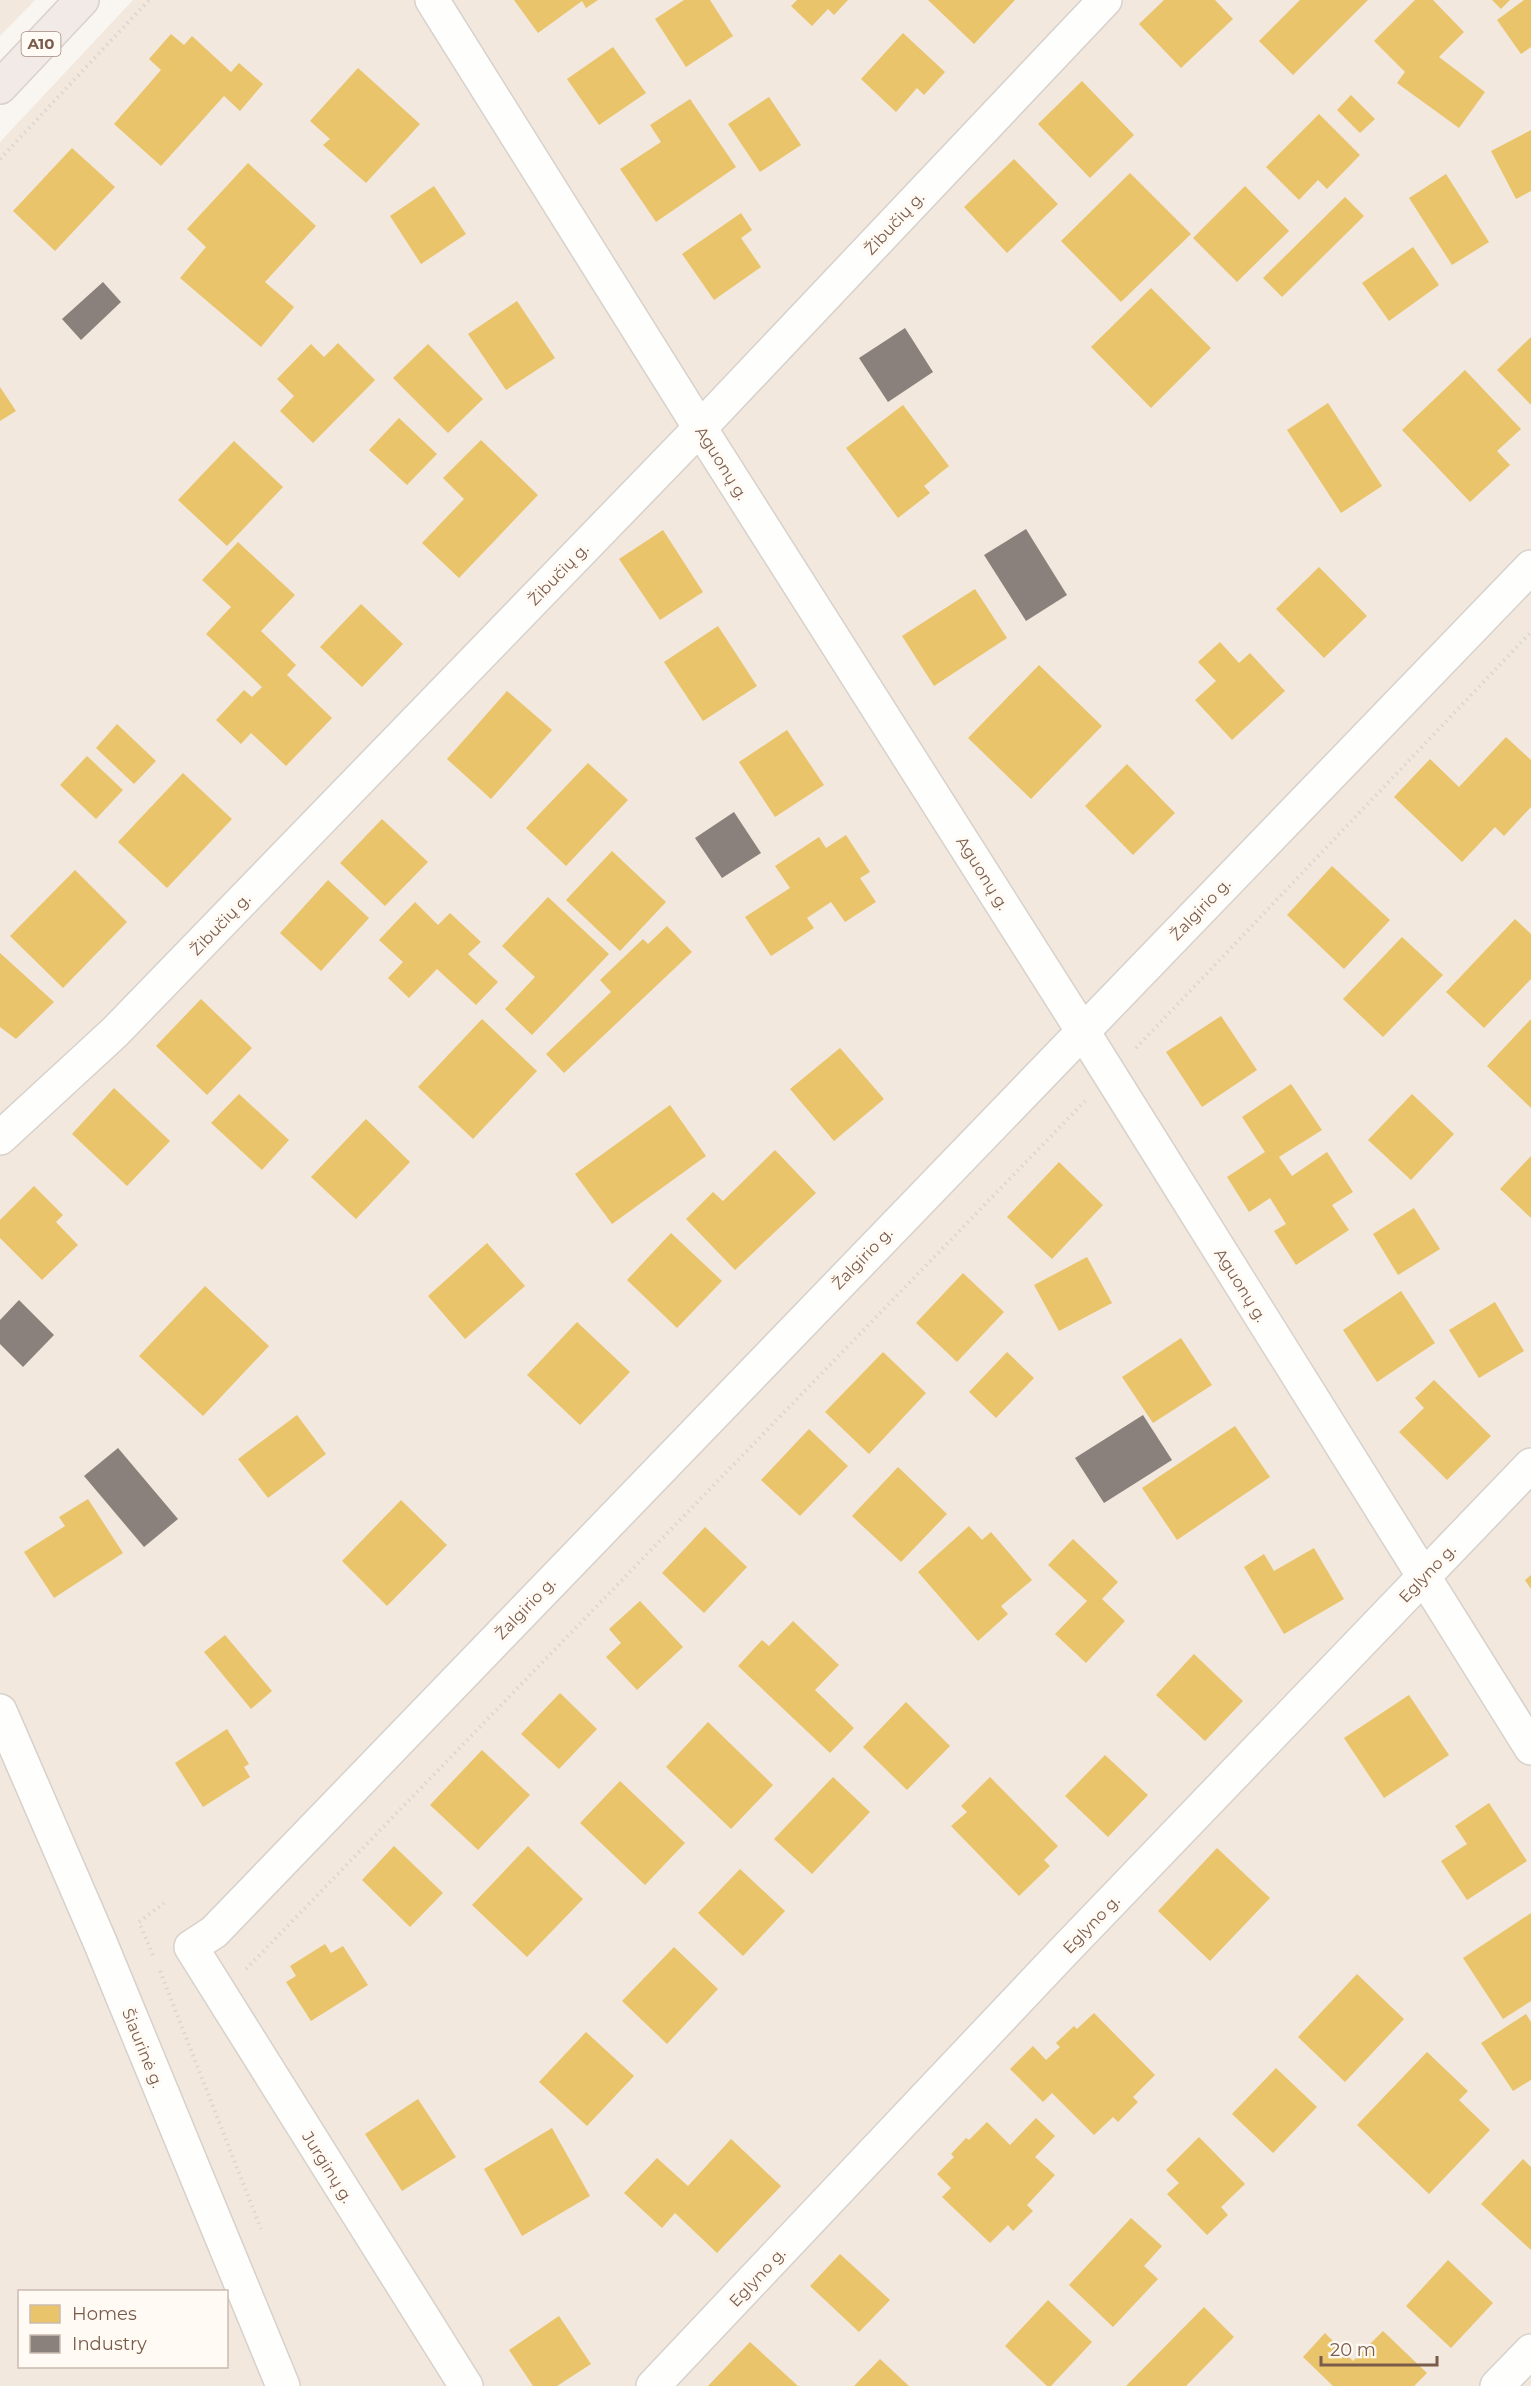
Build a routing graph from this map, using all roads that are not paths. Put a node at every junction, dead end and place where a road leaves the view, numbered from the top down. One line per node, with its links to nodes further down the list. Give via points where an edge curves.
1 (82, 0): 4 (highway, A10)
2 (432, 0): 5 (street, Aguonų g.)
3 (1105, 0): 5 (street, Žibučių g.)
4 (0, 87)
5 (700, 428): 7 (street, Aguonų g.); 8 (street, Žibučių g., via 115,1032)
6 (1531, 567): 7 (street, Žalgirio g.)
7 (1082, 1030): 10 (street, Aguonų g.); 13 (street, Žalgirio g., via 214,1932)
8 (0, 1138)
9 (1531, 1465): 10 (street, Eglyno g.)
10 (1422, 1577): 12 (street, Aguonų g.); 17 (street, Eglyno g.)
11 (0, 1711): 15 (street, Šiaurinė g.)
12 (1531, 1748)
13 (191, 1947): 16 (street, Jurginų g.)
14 (1531, 2351): 18 (street)
15 (283, 2386)
16 (466, 2386)
17 (653, 2386)
18 (1497, 2386)

